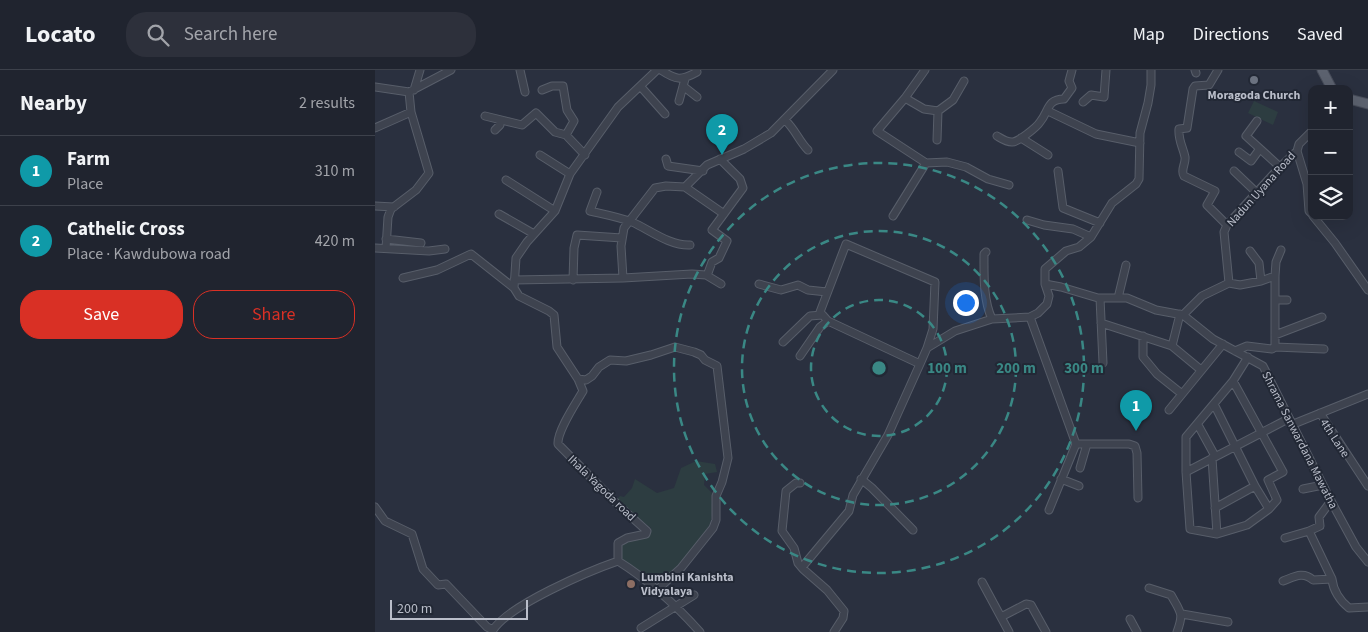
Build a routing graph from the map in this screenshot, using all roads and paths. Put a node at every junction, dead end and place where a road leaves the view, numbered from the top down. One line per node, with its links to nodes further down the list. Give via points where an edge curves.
1 (420, 70): 19 (street)
2 (451, 70): 19 (street)
3 (520, 70): 20 (street)
4 (659, 70): 14 (street); 17 (street)
5 (833, 70): 33 (street)
6 (925, 70): 22 (street)
7 (1072, 70): 40 (street, via 1066,82 1072,88 1063,99 1051,102 1040,123)
8 (1106, 70): 25 (street, via 1104,97 1091,94)
9 (1151, 70): 42 (street)
10 (1218, 70): 74 (street, via 1209,85 1195,86 1187,128 1179,129 1178,138 1185,157 1182,173 1215,190 1207,205)
11 (1322, 70): 15 (main road)
12 (697, 72): 14 (street)
13 (964, 81): 27 (street, via 953,100)
14 (684, 82): 21 (street); 24 (street)
15 (1330, 85)
16 (375, 87): 19 (street)
17 (641, 87): 30 (street); 48 (street, via 618,107)
18 (542, 90): 37 (street, via 563,86 567,110 574,121)
19 (412, 91): 28 (street)
20 (525, 92)
21 (697, 97)
22 (905, 98): 27 (street, via 924,109); 52 (street, via 877,131)
23 (1353, 100): 26 (main road)
24 (679, 101)
25 (1083, 102)
26 (1368, 104)
27 (938, 111): 41 (street)
28 (411, 112): 35 (street); 65 (street, via 429,173 416,190)
29 (1050, 112): 42 (street, via 1096,134)
30 (665, 114)
31 (485, 116): 32 (street)
32 (500, 120): 36 (street); 37 (street, via 521,125 536,113 555,132)
33 (785, 120): 43 (street); 51 (street, via 771,133)
34 (1257, 121): 44 (street, via 1246,136)
35 (375, 128)
36 (495, 130)
37 (566, 135): 48 (street)
38 (1308, 135): 45 (street, Nadun Uyana Road)
39 (997, 136): 40 (street, via 1014,143)
40 (1021, 138): 49 (street)
41 (937, 140)
42 (1140, 143): 73 (street, via 1139,179 1112,203)
43 (809, 150)
44 (1259, 150): 46 (street, via 1251,160); 53 (street)
45 (1297, 151): 53 (street, Nadun Uyana Road); 63 (street)
46 (1239, 152)
47 (541, 155): 57 (street)
48 (585, 155): 57 (street)
49 (1048, 155)
50 (666, 159): 54 (street, via 668,166)
51 (720, 159): 54 (street); 68 (street, via 740,180 743,188)
52 (926, 162): 59 (street, via 947,162 966,167 988,179); 69 (street)
53 (1280, 167): 62 (street, Nadun Uyana Road)
54 (703, 170): 60 (street)
55 (1058, 171): 73 (street, via 1063,208)
56 (1234, 171): 62 (street)
57 (570, 174): 66 (street)
58 (506, 180): 66 (street)
59 (1009, 184)
60 (685, 188): 68 (street); 72 (street, via 655,188)
61 (597, 192): 72 (street, via 590,211)
62 (1257, 193): 74 (street, Nadun Uyana Road)
63 (1308, 198)
64 (375, 206): 65 (street)
65 (394, 207): 78 (street, via 388,218)
66 (555, 211): 75 (street)
67 (499, 214): 75 (street)
68 (724, 214): 88 (street, via 712,230 727,241)
69 (893, 216)
70 (1027, 220): 76 (street, via 1073,229)
71 (1317, 220): 99 (street)
72 (630, 221): 77 (street); 80 (street, via 683,246)
73 (1100, 223): 76 (street)
74 (1227, 225): 94 (street, Nadun Uyana Road, via 1224,232)
75 (534, 234): 95 (street, via 516,258)
76 (1091, 237): 98 (street, via 1079,247 1066,251 1045,269)
77 (622, 238): 91 (street); 92 (street, via 577,235)
78 (386, 240): 79 (street); 82 (street)
79 (421, 243)
80 (690, 245)
81 (375, 248): 82 (street)
82 (386, 248): 83 (street, via 429,252)
83 (445, 249)
84 (1281, 250): 89 (street)
85 (1250, 251): 93 (street, via 1259,263)
86 (986, 252): 109 (street, via 984,279)
87 (1126, 265): 102 (street)
88 (706, 276): 91 (street); 96 (street)
89 (1275, 276): 93 (street); 103 (street)
90 (403, 278): 95 (street, via 437,270 471,254)
91 (623, 278): 92 (street)
92 (573, 280): 95 (street)
93 (1261, 281): 94 (street, via 1240,285)
94 (1229, 283): 106 (street, via 1202,296)
95 (514, 284): 126 (street, via 524,300 554,316 557,347)
96 (721, 284)
97 (759, 284): 100 (street, via 781,290 798,285 808,290)
98 (1045, 284): 101 (street, Shrama Sanwardana Mawatha); 107 (street, via 1049,296 1047,304)
99 (1368, 290)
100 (827, 292): 105 (street); 118 (street, via 846,244 935,282 933,329)
101 (1100, 298): 102 (street, Shrama Sanwardana Mawatha); 111 (street)
102 (1118, 298): 106 (street, Shrama Sanwardana Mawatha)
103 (1275, 300): 104 (street); 112 (street)
104 (1287, 300)
105 (822, 314): 110 (street); 114 (street, via 810,316)
106 (1182, 315): 115 (street, Shrama Sanwardana Mawatha); 116 (street)
107 (1030, 317): 109 (street); 136 (street)
108 (1322, 317): 112 (street)
109 (992, 319): 118 (street, via 955,331)
110 (828, 321): 121 (street); 123 (street)
111 (1101, 323): 113 (street); 124 (street)
112 (1275, 335): 117 (street)
113 (1143, 336): 116 (street); 128 (street, via 1143,357 1157,374)
114 (783, 342)
115 (1223, 344): 120 (street, Shrama Sanwardana Mawatha); 125 (street)
116 (1172, 346): 125 (street)
117 (1275, 347): 119 (street); 120 (street, via 1247,346)
118 (927, 348): 123 (street)
119 (1324, 349)
120 (1235, 351): 122 (street, Shrama Sanwardana Mawatha)
121 (800, 356)
122 (1248, 356): 127 (street); 133 (street, Shrama Sanwardana Mawatha, via 1263,366)
123 (920, 364): 142 (street, via 888,436)
124 (1103, 364)
125 (1201, 370): 128 (street)
126 (578, 379): 160 (street, Ihala Yagoda road, via 583,391 562,429 558,444 647,531 618,543); 166 (street, via 586,380 610,360 626,361 675,347 701,355 717,366 728,458 716,496 716,520 681,568)
127 (1233, 381): 130 (street); 135 (street)
128 (1182, 394): 131 (street)
129 (1368, 394): 132 (street)
130 (1214, 404): 134 (street); 138 (street)
131 (1169, 410)
132 (1320, 413): 133 (street); 148 (street, 4th Lane)
133 (1290, 422): 135 (street); 145 (street, Shrama Sanwardana Mawatha)
134 (1198, 424): 139 (street); 141 (street, via 1187,437)
135 (1262, 432): 138 (street); 154 (street, via 1283,472 1268,480 1277,500)
136 (1076, 444): 137 (street); 143 (street)
137 (1087, 444): 140 (street); 150 (street, via 1135,446)
138 (1237, 446): 139 (street); 147 (street)
139 (1214, 457): 141 (street); 153 (street)
140 (1080, 468)
141 (1186, 472): 158 (street, via 1190,529)
142 (861, 479): 156 (street); 162 (street, via 849,511)
143 (1061, 479): 146 (street); 155 (street)
144 (800, 483): 162 (street, via 786,492 782,531)
145 (1323, 485): 149 (street); 151 (street, Shrama Sanwardana Mawatha)
146 (1079, 486)
147 (1255, 486): 153 (street); 154 (street)
148 (1368, 486)
149 (1303, 489)
150 (1138, 498)
151 (1331, 501): 157 (street, via 1319,517 1320,526); 161 (street, Shrama Sanwardana Mawatha)
152 (375, 506): 176 (street, via 385,521 411,534 423,569 438,585 446,584)
153 (1215, 508): 158 (street)
154 (1269, 509): 158 (street, via 1247,525)
155 (1049, 510)
156 (913, 530)
157 (1309, 531): 159 (street); 163 (street)
158 (1217, 534)
159 (1285, 538)
160 (618, 561): 166 (street); 176 (street, via 590,570 516,609)
161 (1368, 562)
162 (803, 569): 178 (street, via 827,590 844,611)
163 (1332, 579): 164 (street, via 1313,580 1303,574); 170 (street, via 1333,586 1349,608)
164 (1283, 581)
165 (983, 582): 172 (street)
166 (658, 588): 169 (street)
167 (1149, 588): 171 (street, via 1171,595)
168 (694, 595): 169 (street)
169 (677, 606): 175 (street); 177 (street)
170 (1368, 607)
171 (1181, 614): 174 (street); 182 (street)
172 (1001, 617): 179 (street); 180 (street, via 1026,604 1031,605)
173 (1130, 619): 181 (street)
174 (1227, 622)
175 (641, 628)
176 (488, 629)
177 (700, 632)
178 (834, 632)
179 (1009, 632)
180 (1045, 632)
181 (1137, 632)
182 (1177, 632)

